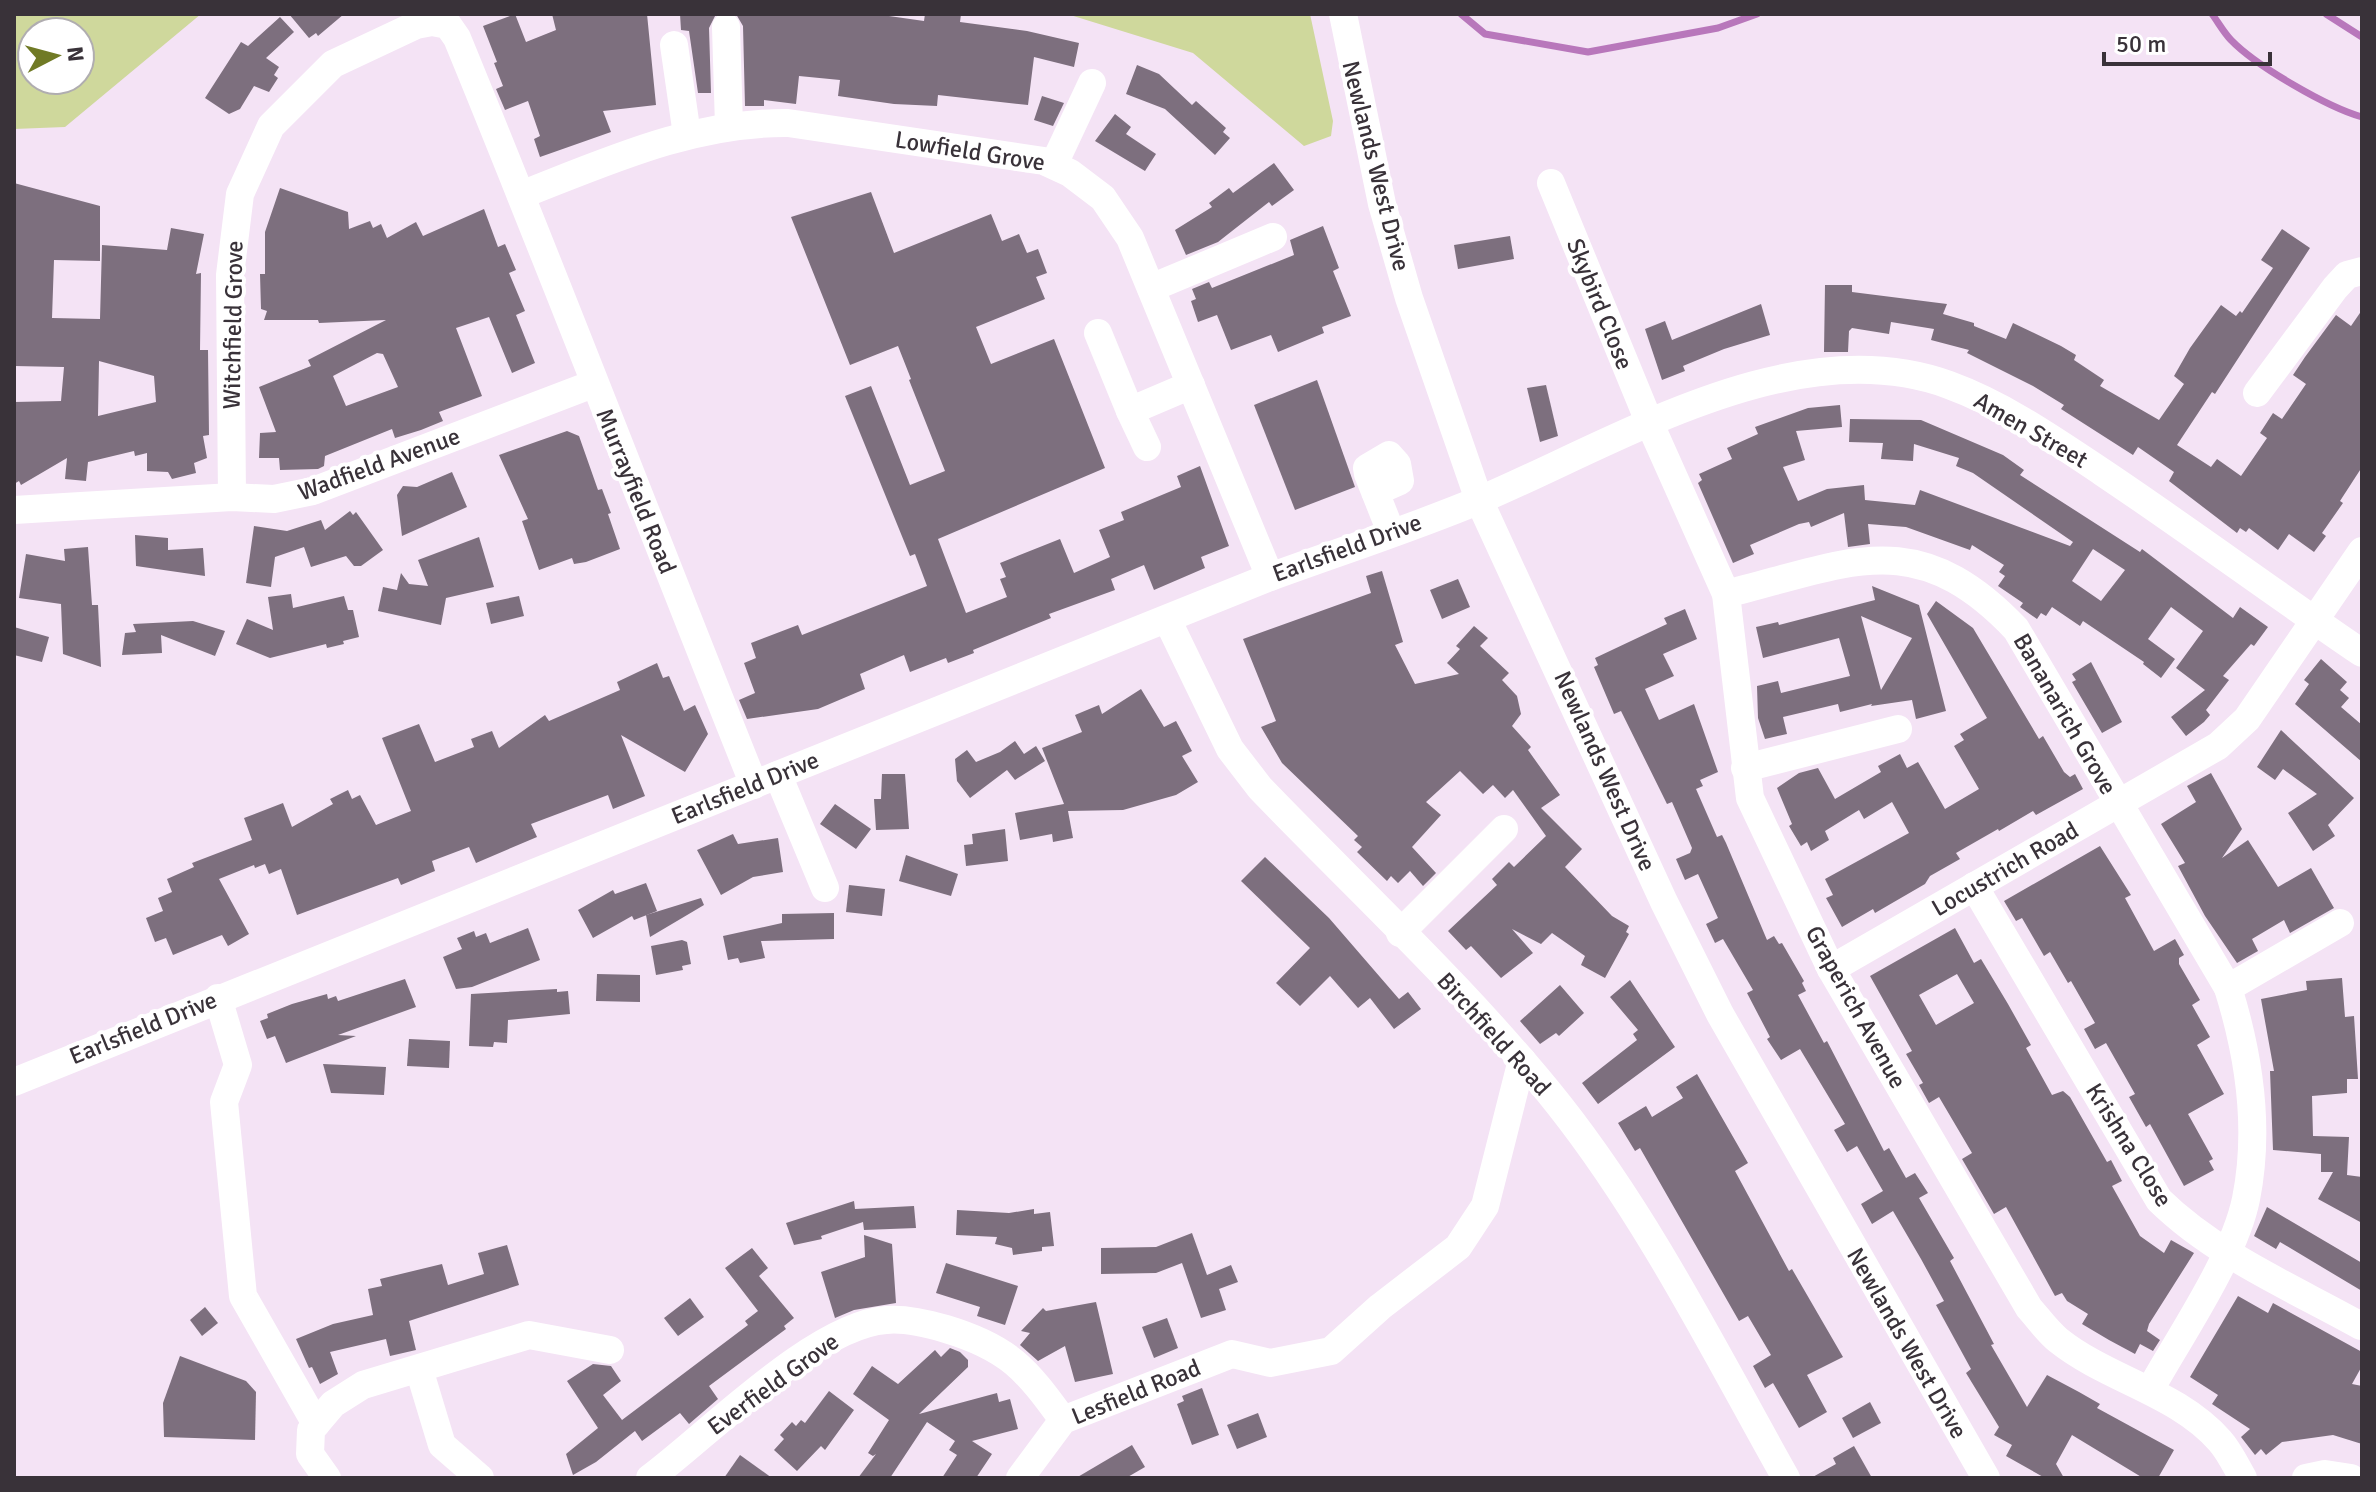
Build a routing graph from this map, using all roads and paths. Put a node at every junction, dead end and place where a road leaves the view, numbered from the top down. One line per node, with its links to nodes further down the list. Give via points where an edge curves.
1 (1343, 14): 22 (street, Newlands West Drive, via 1382,204 1436,384)
2 (726, 27): 5 (street)
3 (674, 45): 6 (street)
4 (1092, 83): 7 (street)
5 (729, 126): 6 (street, Lowfield Grove); 7 (street, Lowfield Grove, via 788,123)
6 (687, 135): 9 (street, Lowfield Grove)
7 (1054, 164): 12 (street, Lowfield Grove, via 1103,198 1130,238)
8 (1551, 183): 18 (street, Skybird Close)
9 (521, 195): 14 (street, Murrayfield Road); 21 (street, Witchfield Grove, via 457,38 441,22 416,25 333,64 271,126 240,194 230,275)
10 (1273, 237): 12 (street)
11 (2362, 271): 16 (street, via 2347,275 2335,288)
12 (1151, 288): 15 (street, Lowfield Grove)
13 (1098, 333): 17 (street)
14 (593, 384): 21 (street, Wadfield Avenue, via 313,491 274,499); 33 (street, Murrayfield Road)
15 (1191, 385): 17 (street); 26 (street, Lowfield Grove)
16 (2257, 393)
17 (1130, 411): 19 (street)
18 (1650, 424): 22 (street, Amen Street); 27 (street, Graperich Avenue); 29 (street, Amen Street, via 1802,373 1892,371 1947,384 1993,403 2065,448)
19 (1147, 447)
20 (1375, 492): 24 (street)
21 (232, 497): 23 (street, Wadfield Avenue)
22 (1479, 500): 24 (street, Earlsfield Drive); 57 (street, Newlands West Drive, via 1720,1014)
23 (14, 510)
24 (1391, 532): 26 (street, Earlsfield Drive)
25 (2362, 551): 29 (street, Locustrich Road)
26 (1270, 577): 28 (street, Earlsfield Drive)
27 (1726, 594): 32 (street, Graperich Avenue); 34 (street, Bananarich Grove, via 1858,561 1900,560 1956,578 2016,629)
28 (1167, 619): 33 (street, Earlsfield Drive); 39 (street, Birchfield Road, via 1230,749 1260,788)
29 (2315, 621): 30 (street, Amen Street); 34 (street, Locustrich Road, via 2247,719 2228,737)
30 (2362, 653)
31 (1898, 729): 32 (street)
32 (1745, 768): 40 (street, Graperich Avenue, via 1750,798)
33 (766, 780): 37 (street, Murrayfield Road); 42 (street, Earlsfield Drive)
34 (2118, 803): 36 (street, Locustrich Road); 41 (street, Bananarich Grove)
35 (1504, 829): 39 (street)
36 (1974, 886): 40 (street, Locustrich Road); 45 (street, Krishna Close, via 2159,1200)
37 (825, 888)
38 (2340, 923): 41 (street)
39 (1400, 933): 43 (street, Birchfield Road)
40 (1831, 969): 49 (street, Graperich Avenue, via 2029,1308 2058,1340)
41 (2228, 988): 45 (street, Bananarich Grove, via 2245,1042 2251,1156 2246,1201)
42 (218, 998): 44 (street, Earlsfield Drive); 51 (street, via 238,1065 224,1102 243,1296)
43 (1522, 1060): 50 (street, Lesfield Road, via 1485,1206 1458,1247 1331,1351 1270,1363 1232,1354); 56 (street, Birchfield Road, via 1631,1205)
44 (14, 1082)
45 (2227, 1252): 46 (street, Krishna Close); 49 (street, Bananarich Grove)
46 (2361, 1326)
47 (610, 1350): 48 (street, via 529,1335)
48 (419, 1369): 51 (street, via 363,1385 333,1404); 53 (street, via 442,1445)
49 (2150, 1390): 58 (street, Graperich Avenue, via 2206,1427)
50 (1063, 1420): 54 (street, Everfield Grove, via 1026,1370 983,1340 933,1325 887,1320 853,1328 822,1344); 55 (street, Lesfield Road)
51 (316, 1424): 52 (street, via 310,1454)
52 (327, 1478)
53 (480, 1478)
54 (650, 1478)
55 (1020, 1478)
56 (1786, 1478)
57 (1986, 1478)
58 (2243, 1478)
59 (2306, 1478): 60 (street)
60 (2351, 1478)

